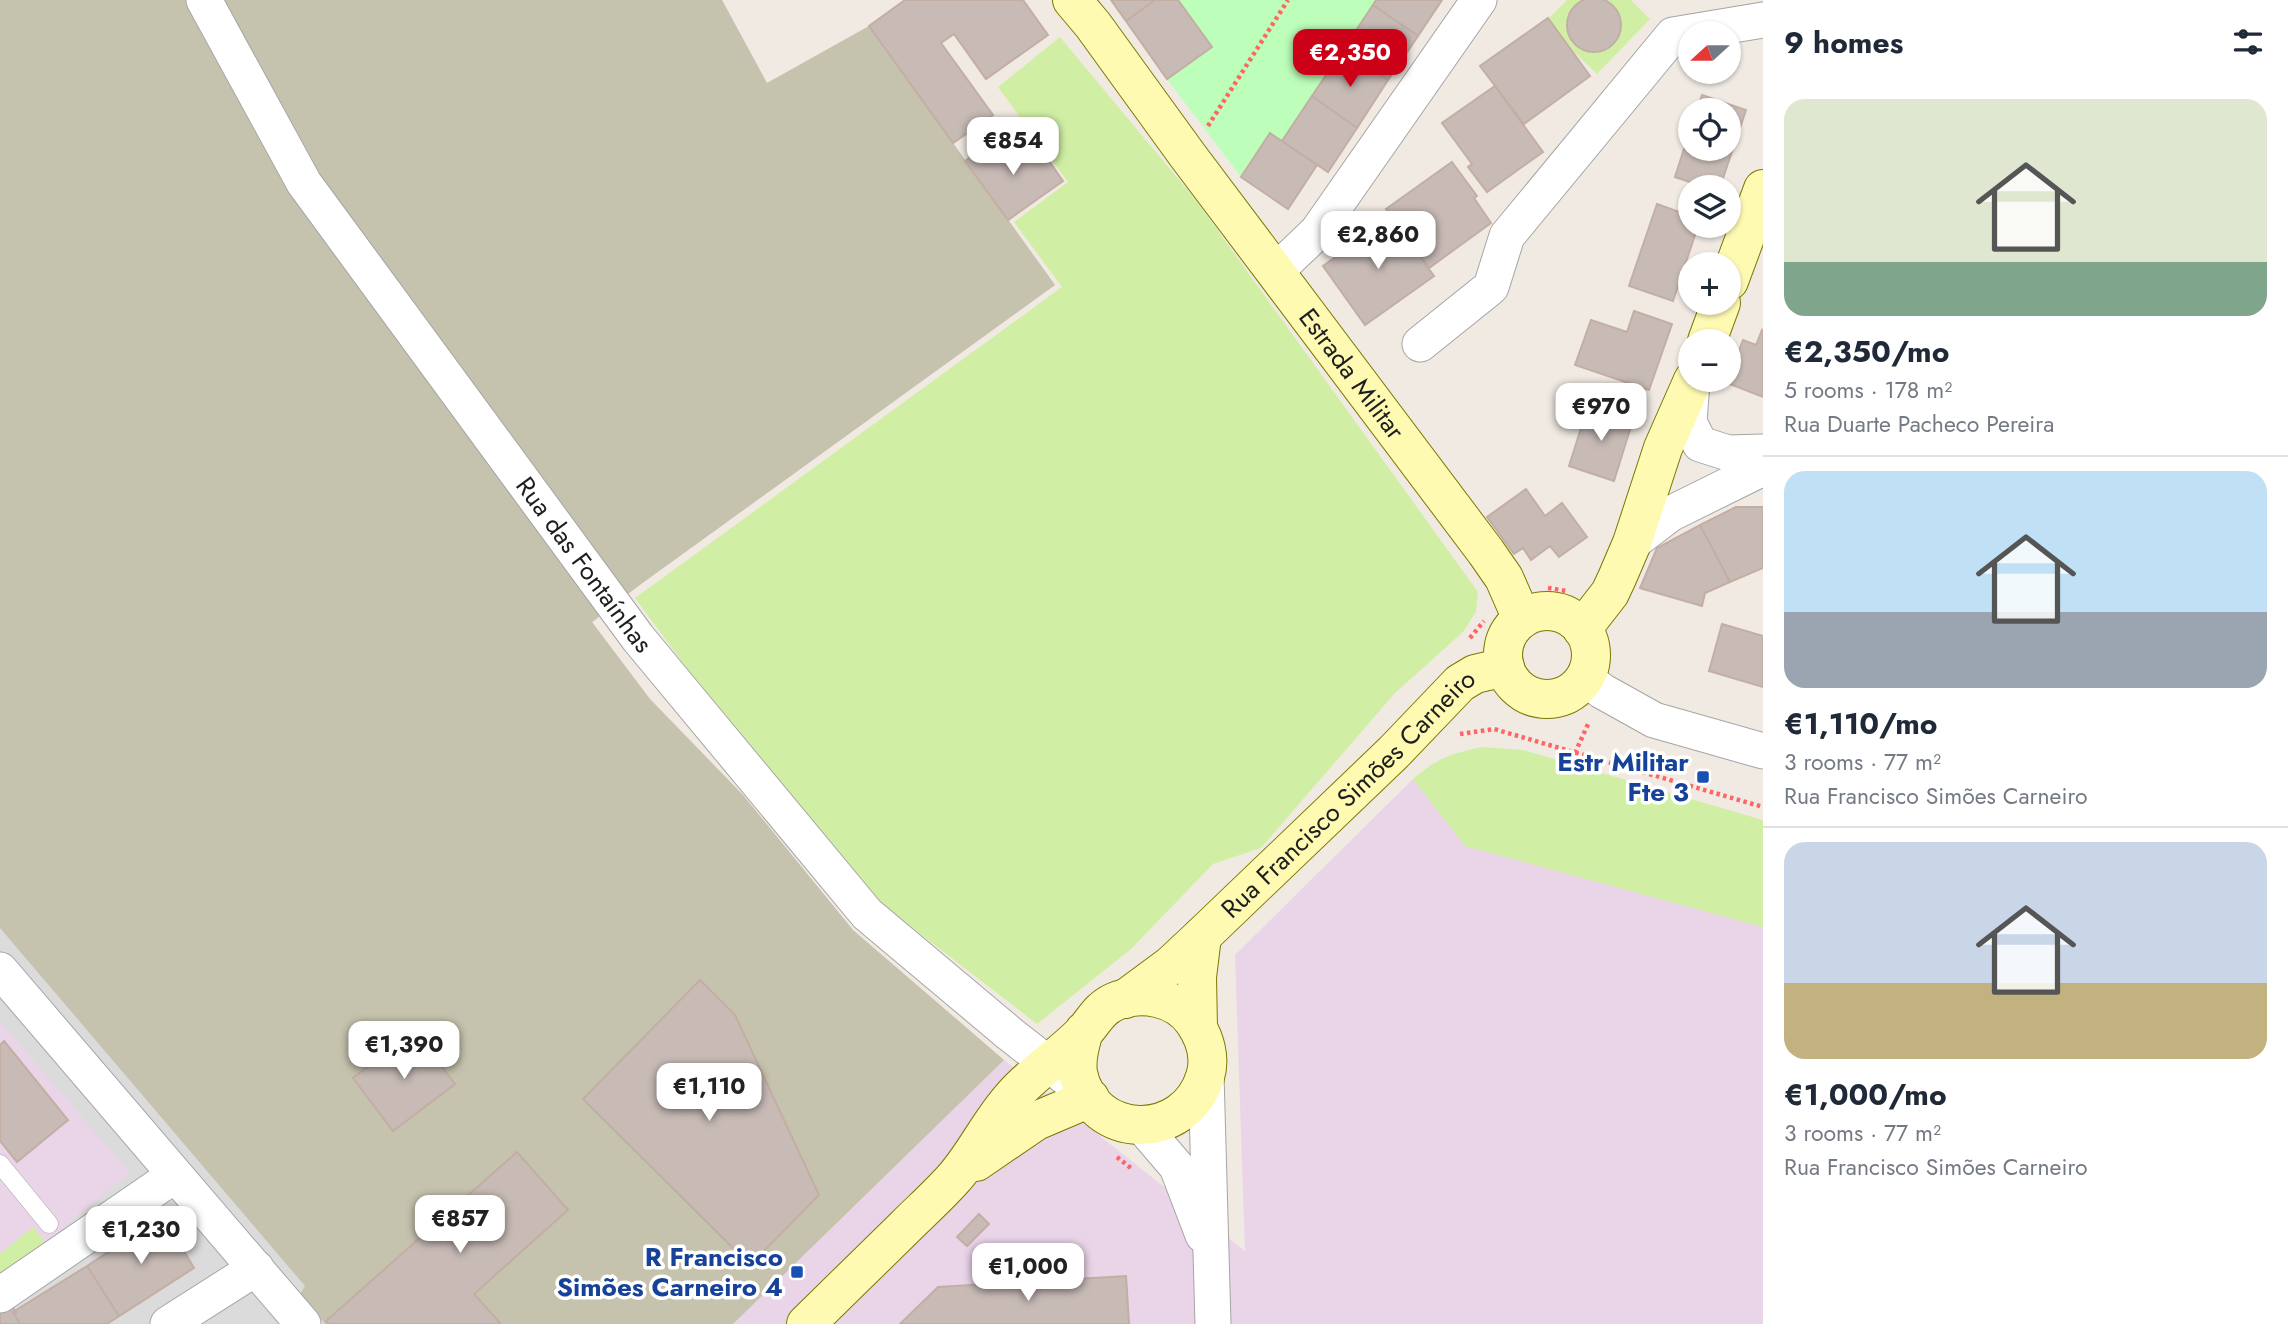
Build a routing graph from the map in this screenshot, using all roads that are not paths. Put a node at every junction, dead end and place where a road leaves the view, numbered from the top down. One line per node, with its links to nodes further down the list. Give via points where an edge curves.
1 (204, 0): 24 (street, Rua das Fontaínhas, via 304,183 638,638 867,914)
2 (1072, 0): 7 (street, Estrada Militar)
3 (1479, 0): 7 (street, via 1317,232)
4 (1763, 20): 8 (street, via 1673,35 1507,236 1491,287)
5 (1763, 189): 6 (street)
6 (1740, 252)
7 (1276, 271): 14 (street, Estrada Militar, via 1504,578)
8 (1420, 344)
9 (1688, 392): 13 (street, via 1663,448)
10 (1692, 392): 11 (street, via 1689,422 1700,444 1728,453)
11 (1763, 452)
12 (1763, 468): 13 (street, via 1670,514)
13 (1632, 542): 15 (street, via 1610,593)
14 (1504, 618): 15 (street, via 1548,611 1573,619); 16 (street, via 1508,635)
15 (1582, 629): 17 (street, via 1591,653)
16 (1505, 667): 17 (street, via 1519,688 1541,699 1566,695); 19 (street, Rua Francisco Simões Carneiro, via 1467,678 1439,703 1434,728 1394,752)
17 (1585, 678): 18 (street, via 1654,720)
18 (1763, 751)
19 (1202, 936): 21 (street, Rua Francisco Simões Carneiro); 22 (street)
20 (4, 983): 29 (street)
21 (1125, 999): 22 (street, via 1154,997 1173,1003); 23 (street, via 1096,1014)
22 (1198, 1028): 25 (street, via 1207,1054)
23 (1084, 1031): 24 (street); 26 (street, via 1077,1055 1078,1073)
24 (1048, 1063): 26 (street, Rua das Fontaínhas); 30 (street, via 1013,1096)
25 (1206, 1074): 27 (street, via 1198,1095 1183,1112 1164,1123); 32 (street)
26 (1088, 1096): 27 (street, via 1120,1122); 30 (street, via 1036,1121)
27 (1142, 1126): 32 (street, via 1177,1167)
28 (0, 1164): 31 (lane)
29 (175, 1175): 33 (street); 34 (street)
30 (954, 1177): 37 (street)
31 (49, 1224)
32 (1210, 1254): 38 (street)
33 (256, 1268): 35 (street); 36 (street)
34 (0, 1295)
35 (168, 1324)
36 (303, 1324)
37 (806, 1324)
38 (1213, 1324)

